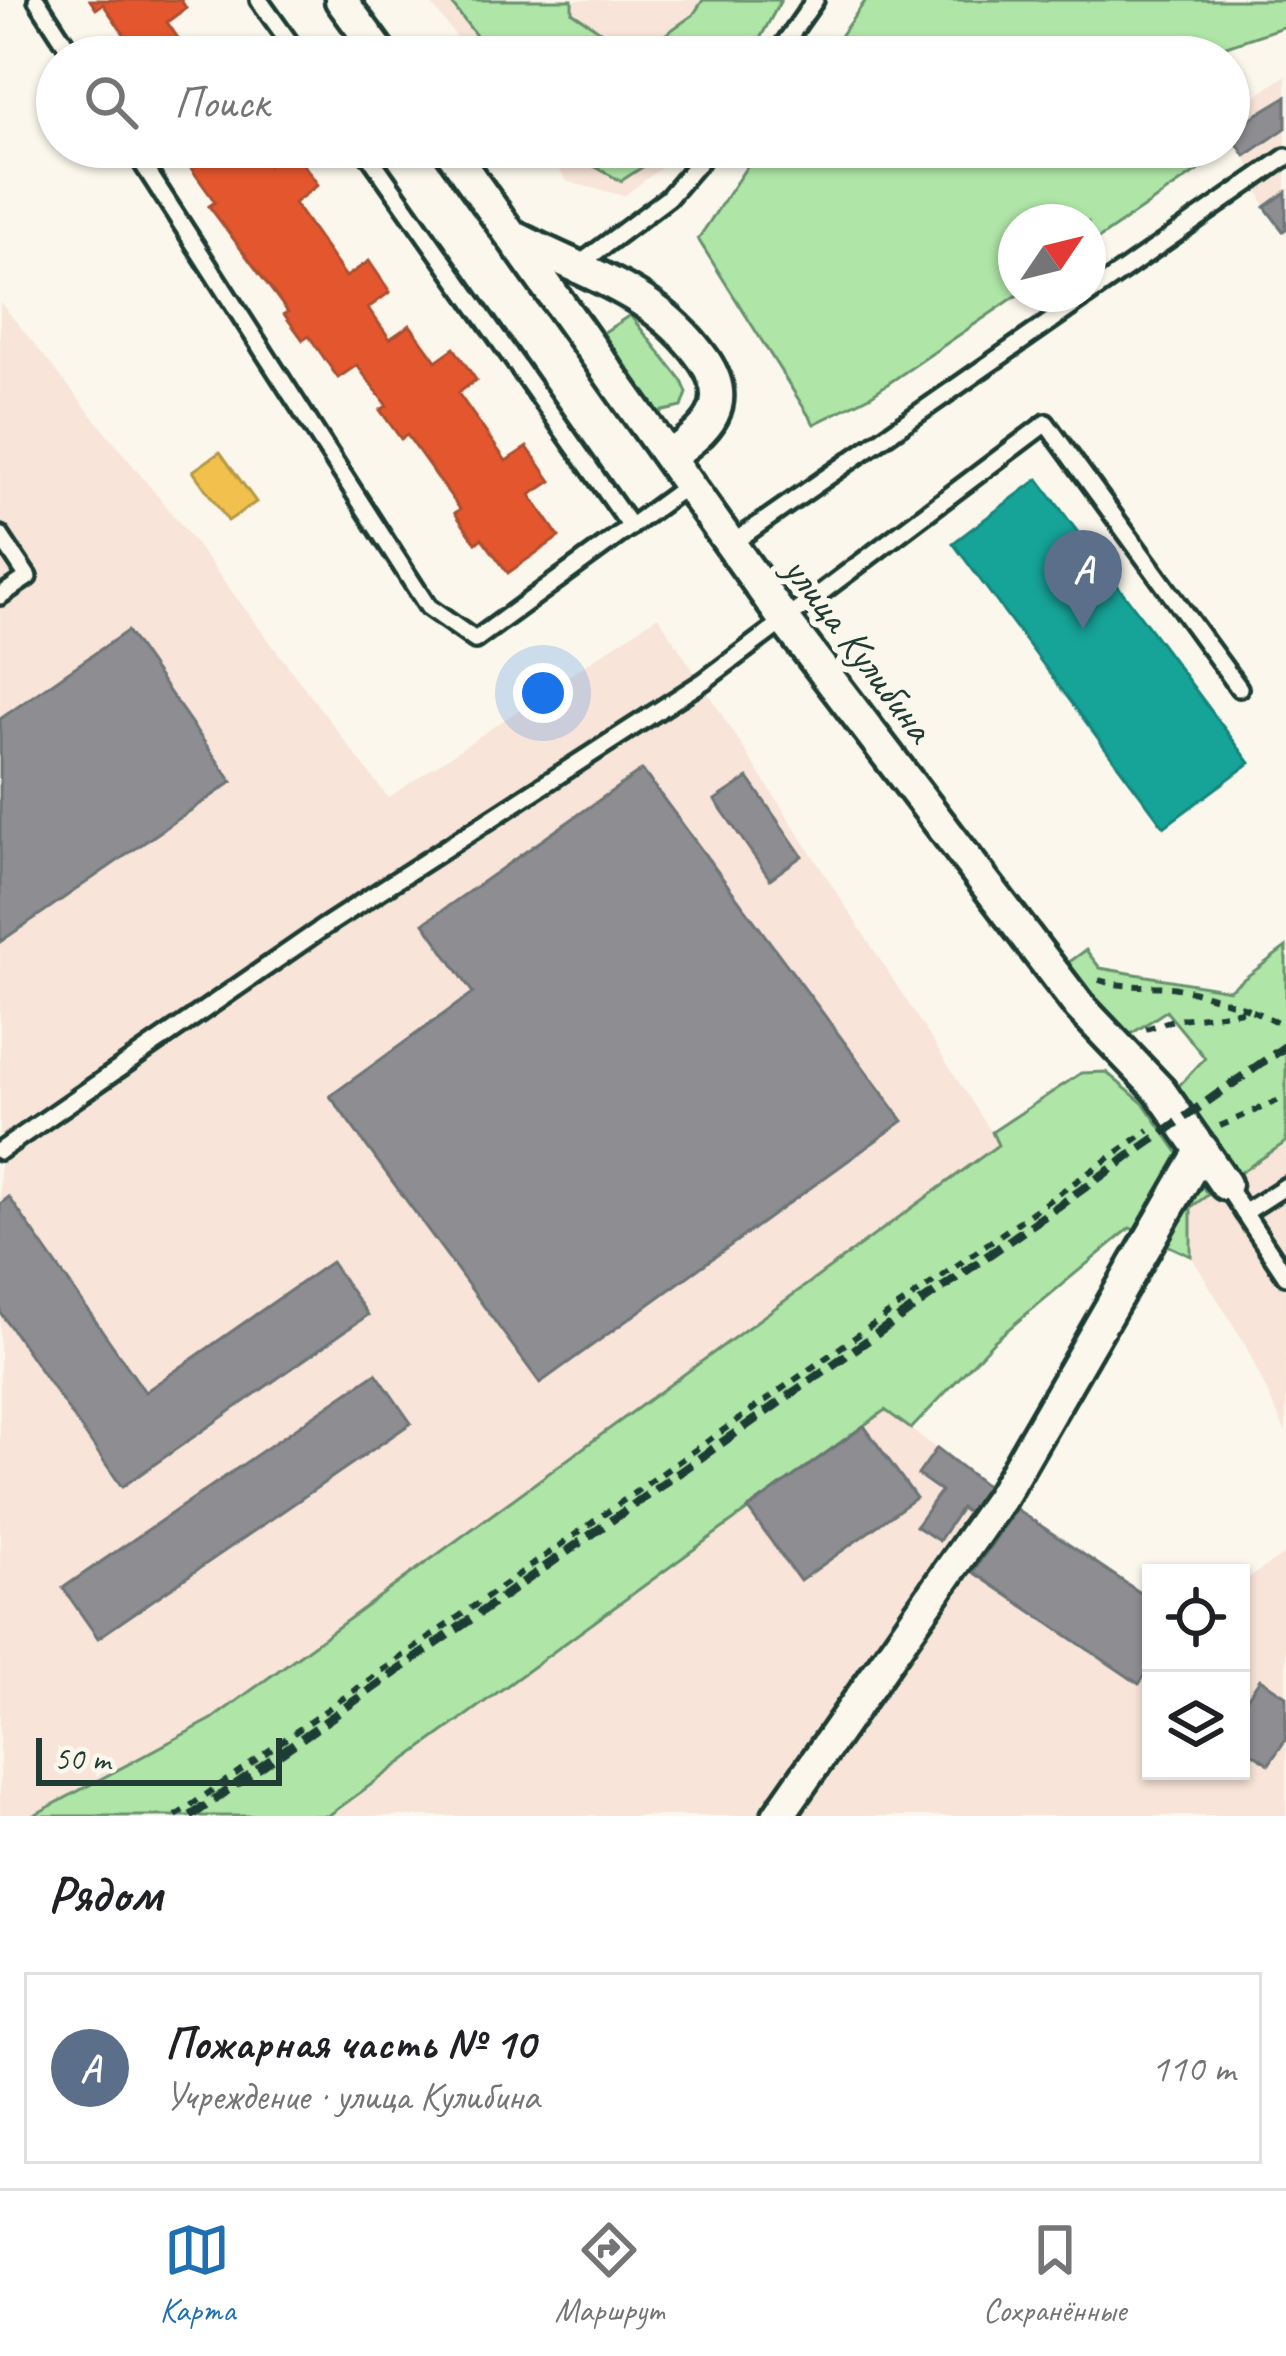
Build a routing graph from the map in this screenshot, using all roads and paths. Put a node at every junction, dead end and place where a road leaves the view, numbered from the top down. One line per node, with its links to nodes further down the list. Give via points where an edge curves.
1 (37, 0): 5 (lane)
2 (259, 0): 6 (lane)
3 (341, 0): 7 (street)
4 (815, 0): 8 (lane)
5 (60, 36)
6 (285, 36)
7 (368, 36)
8 (790, 36)
9 (1286, 157): 20 (lane)
10 (146, 168): 18 (lane, via 444,623 475,640)
11 (378, 168): 18 (lane)
12 (463, 168): 14 (street, улица Кулибина)
13 (694, 168): 15 (lane, via 668,198)
14 (514, 237): 15 (street); 16 (street, улица Кулибина)
15 (574, 268): 16 (street, via 658,306 718,384 715,417)
16 (669, 456): 17 (street, улица Кулибина)
17 (689, 484): 18 (lane); 20 (street, улица Кулибина)
18 (631, 527)
19 (0, 536): 21 (lane, via 28,577)
20 (730, 544): 22 (street, улица Кулибина)
21 (0, 596)
22 (784, 618): 23 (lane, via 1046,423); 24 (street, улица Кулибина); 31 (lane, via 704,681 324,927)
23 (1239, 688)
24 (1049, 968): 25 (path, via 1120,987 1174,986); 27 (street, улица Кулибина)
25 (1251, 1010): 26 (path); 27 (path, via 1147,1029)
26 (1286, 1026)
27 (1096, 1028): 29 (street, улица Кулибина)
28 (1286, 1097): 29 (path, via 1225,1126)
29 (1181, 1120): 30 (street, улица Кулибина); 36 (path, via 1158,1124)
30 (1202, 1149): 32 (street, улица Кулибина); 37 (street, via 1001,1497)
31 (0, 1151)
32 (1225, 1184): 34 (lane)
33 (1286, 1186): 34 (lane)
34 (1244, 1213): 35 (lane)
35 (1286, 1276)
36 (176, 1816)
37 (778, 1816)

